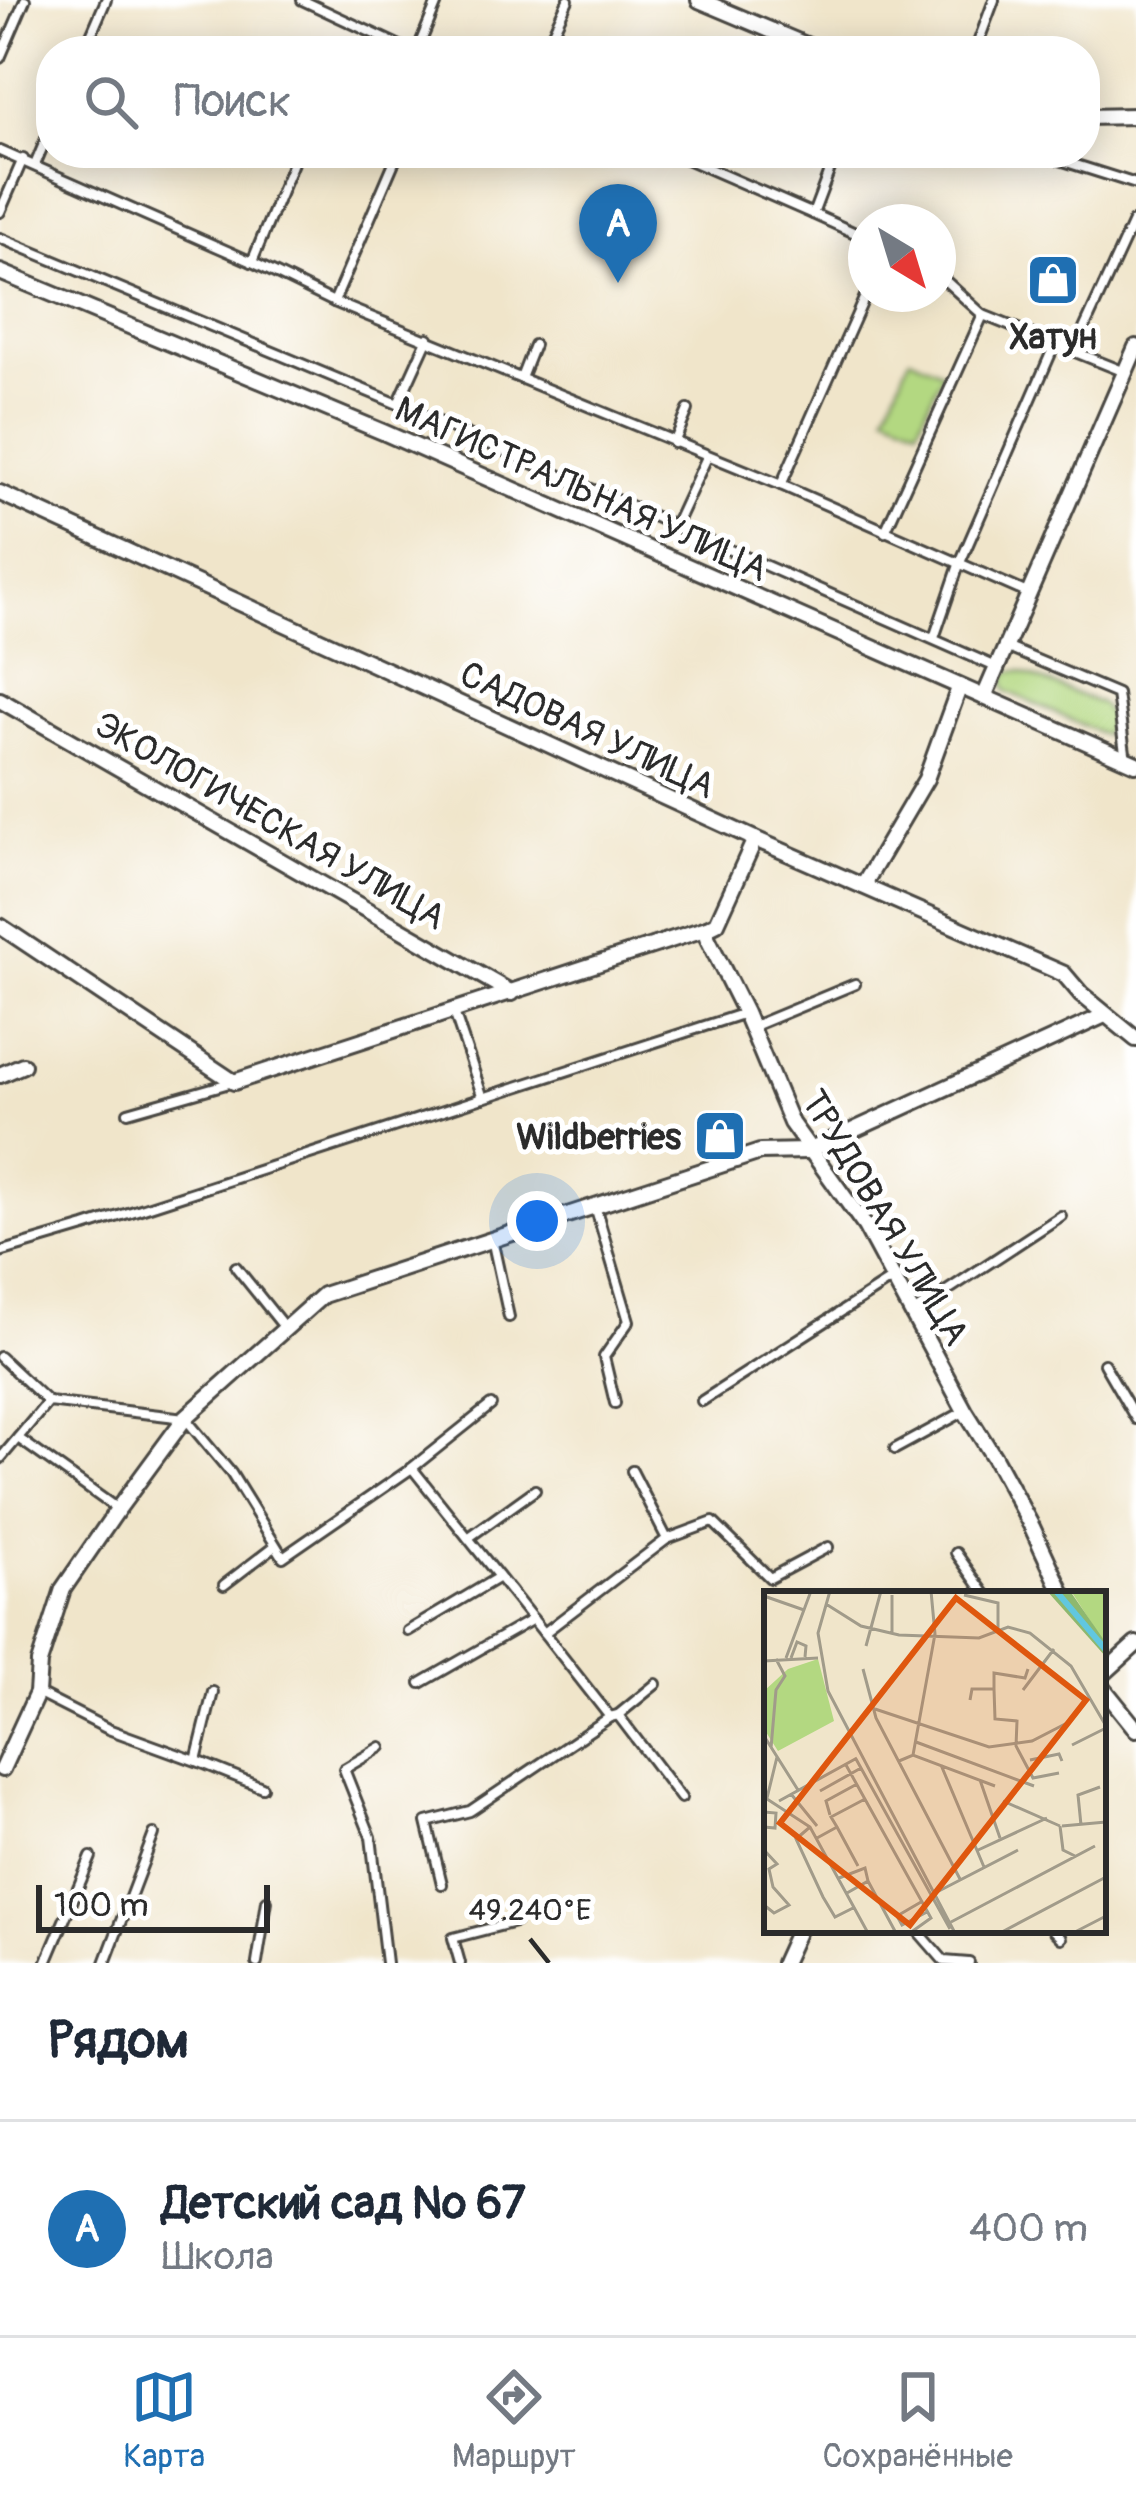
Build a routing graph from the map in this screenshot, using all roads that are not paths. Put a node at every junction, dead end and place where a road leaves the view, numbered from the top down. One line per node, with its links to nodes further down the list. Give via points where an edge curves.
1 (25, 0): 14 (lane)
2 (106, 0): 8 (lane)
3 (302, 0): 9 (lane)
4 (438, 0): 10 (lane)
5 (568, 0): 11 (lane)
6 (699, 0): 12 (street)
7 (994, 0): 13 (lane)
8 (90, 36)
9 (381, 36)
10 (421, 36)
11 (551, 36)
12 (784, 36)
13 (981, 36)
14 (0, 58)
15 (1136, 116): 16 (street)
16 (1100, 117)
17 (0, 151): 18 (lane)
18 (23, 159): 19 (lane); 27 (lane)
19 (35, 164)
20 (44, 168): 32 (lane)
21 (291, 168): 32 (lane)
22 (392, 168): 35 (lane)
23 (707, 168): 28 (lane)
24 (830, 168): 28 (lane)
25 (1091, 168): 26 (lane)
26 (1136, 184)
27 (0, 212)
28 (813, 214): 30 (lane)
29 (1136, 223): 42 (lane)
30 (848, 230)
31 (0, 238): 45 (lane)
32 (252, 262): 35 (lane)
33 (1, 274): 58 (street, МАГИСТРАЛЬНАЯ УЛИЦА, via 383,432)
34 (956, 290): 37 (lane)
35 (334, 302): 38 (lane)
36 (858, 312): 49 (lane)
37 (983, 314): 39 (lane); 52 (lane)
38 (428, 338): 44 (lane); 45 (lane)
39 (1055, 344): 42 (lane); 53 (lane)
40 (534, 345): 44 (lane)
41 (1136, 347): 43 (street)
42 (1074, 351): 43 (lane)
43 (1125, 372): 54 (street)
44 (521, 377): 47 (lane)
45 (398, 404): 51 (lane)
46 (688, 410): 47 (lane)
47 (674, 442): 48 (lane)
48 (707, 457): 49 (lane); 51 (lane)
49 (781, 485): 52 (lane)
50 (0, 493): 62 (street, САДОВАЯ УЛИЦА)
51 (675, 526): 55 (lane)
52 (885, 532): 53 (lane)
53 (959, 565): 54 (lane); 55 (lane)
54 (1027, 593): 56 (street)
55 (934, 638): 57 (lane)
56 (1005, 647): 57 (street); 61 (lane, via 1118,694)
57 (996, 667): 59 (street)
58 (959, 688): 59 (street, МАГИСТРАЛЬНАЯ УЛИЦА); 63 (street, via 926,778)
59 (984, 697): 61 (street, МАГИСТРАЛЬНАЯ УЛИЦА)
60 (0, 700): 67 (street, ЭКОЛОГИЧЕСКАЯ УЛИЦА)
61 (1131, 762)
62 (755, 838): 63 (street, САДОВАЯ УЛИЦА); 65 (street)
63 (863, 886): 69 (street, САДОВАЯ УЛИЦА, via 1064,974)
64 (0, 926): 74 (street)
65 (706, 928): 67 (street); 70 (street, ТРУДОВАЯ УЛИЦА)
66 (855, 983): 70 (lane)
67 (512, 993): 68 (street)
68 (454, 1012): 74 (street); 75 (lane)
69 (1106, 1015): 71 (street, САДОВАЯ УЛИЦА); 77 (street)
70 (748, 1020): 75 (lane); 77 (street, ТРУДОВАЯ УЛИЦА)
71 (1136, 1039)
72 (23, 1065): 73 (street)
73 (0, 1075)
74 (234, 1082): 76 (lane)
75 (483, 1099): 81 (lane)
76 (128, 1112)
77 (808, 1151): 78 (street, via 760,1152); 83 (street, ТРУДОВАЯ УЛИЦА, via 865,1226)
78 (595, 1206): 80 (street); 91 (lane, via 629,1321 604,1357)
79 (1061, 1216): 84 (lane)
80 (492, 1239): 85 (lane); 86 (street, via 322,1295)
81 (0, 1252)
82 (236, 1268): 86 (lane)
83 (892, 1278): 84 (street, ТРУДОВАЯ УЛИЦА); 89 (lane)
84 (912, 1314): 93 (street, ТРУДОВАЯ УЛИЦА)
85 (509, 1317)
86 (285, 1328): 94 (street)
87 (0, 1357): 90 (lane)
88 (1104, 1364): 95 (lane)
89 (702, 1401)
90 (48, 1402): 94 (lane); 96 (lane)
91 (615, 1403)
92 (491, 1405): 99 (lane)
93 (964, 1412): 97 (lane); 111 (street, ТРУДОВАЯ УЛИЦА)
94 (184, 1418): 102 (street); 105 (lane, via 231,1473)
95 (1136, 1419)
96 (18, 1438): 98 (lane); 102 (lane)
97 (895, 1449)
98 (0, 1460)
99 (412, 1468): 103 (lane); 105 (lane, via 283,1557)
100 (632, 1471): 104 (lane)
101 (536, 1490): 103 (lane)
102 (118, 1508): 121 (street, via 63,1589)
103 (468, 1538): 108 (lane)
104 (667, 1539): 106 (lane, via 713,1522 770,1578); 114 (lane)
105 (275, 1545): 109 (lane)
106 (828, 1547)
107 (956, 1553): 110 (lane)
108 (499, 1577): 112 (lane); 113 (lane)
109 (224, 1585)
110 (983, 1591)
111 (1062, 1591)
112 (533, 1619): 114 (lane); 117 (lane)
113 (408, 1631)
114 (544, 1633): 122 (lane)
115 (1136, 1644): 116 (street)
116 (1106, 1671)
117 (421, 1683)
118 (656, 1684): 122 (lane)
119 (213, 1692): 125 (lane)
120 (1106, 1692): 123 (street)
121 (37, 1693): 125 (lane, via 107,1730); 126 (street)
122 (614, 1716): 128 (lane); 131 (lane, via 470,1810 427,1822)
123 (1136, 1729)
124 (380, 1747): 139 (lane, via 344,1769 371,1837)
125 (196, 1761): 127 (lane)
126 (2, 1769)
127 (262, 1787)
128 (681, 1798)
129 (154, 1834): 137 (lane)
130 (91, 1857): 136 (lane)
131 (442, 1884)
132 (267, 1901): 138 (lane)
133 (515, 1922): 140 (lane, via 453,1938)
134 (797, 1933): 141 (street)
135 (920, 1933): 142 (lane, via 944,1961)
136 (46, 1963)
137 (105, 1963)
138 (257, 1963)
139 (386, 1963)
140 (460, 1963)
141 (783, 1963)
142 (970, 1963)

